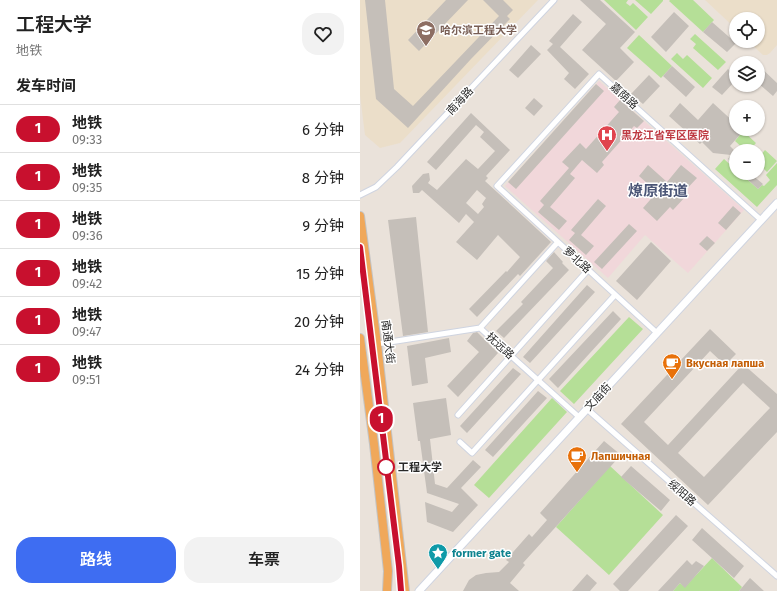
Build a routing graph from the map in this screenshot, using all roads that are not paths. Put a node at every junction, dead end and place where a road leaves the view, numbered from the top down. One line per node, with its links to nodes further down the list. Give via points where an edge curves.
1 (554, 0): 3 (street, 南海路, via 397,167 376,187)
2 (497, 186): 6 (street, 嘉荫路, via 599,74); 7 (street, 萝北路)
3 (360, 195)
4 (777, 203): 6 (main road, 文庙街)
5 (360, 216): 13 (highway, 南通大街)
6 (761, 220): 11 (main road, 文庙街)
7 (558, 242): 8 (street, 萝北路); 10 (street)
8 (588, 270): 9 (street, 萝北路); 14 (street)
9 (615, 295): 11 (street, 萝北路); 15 (street)
10 (480, 328): 13 (street, 抚远路); 14 (street, 抚远路)
11 (657, 333): 16 (main road, 文庙街)
12 (360, 338): 21 (highway, via 387,564)
13 (377, 344): 22 (highway, 南通大街)
14 (511, 356): 15 (street, 抚远路); 17 (street)
15 (538, 380): 18 (street, 抚远路); 19 (street, via 472,453)
16 (587, 409): 18 (main road, 文庙街); 20 (street, 绥阳路)
17 (458, 416)
18 (579, 417): 23 (main road, 文庙街)
19 (460, 442)
20 (777, 576)
21 (387, 591)
22 (405, 591)
23 (419, 591)

